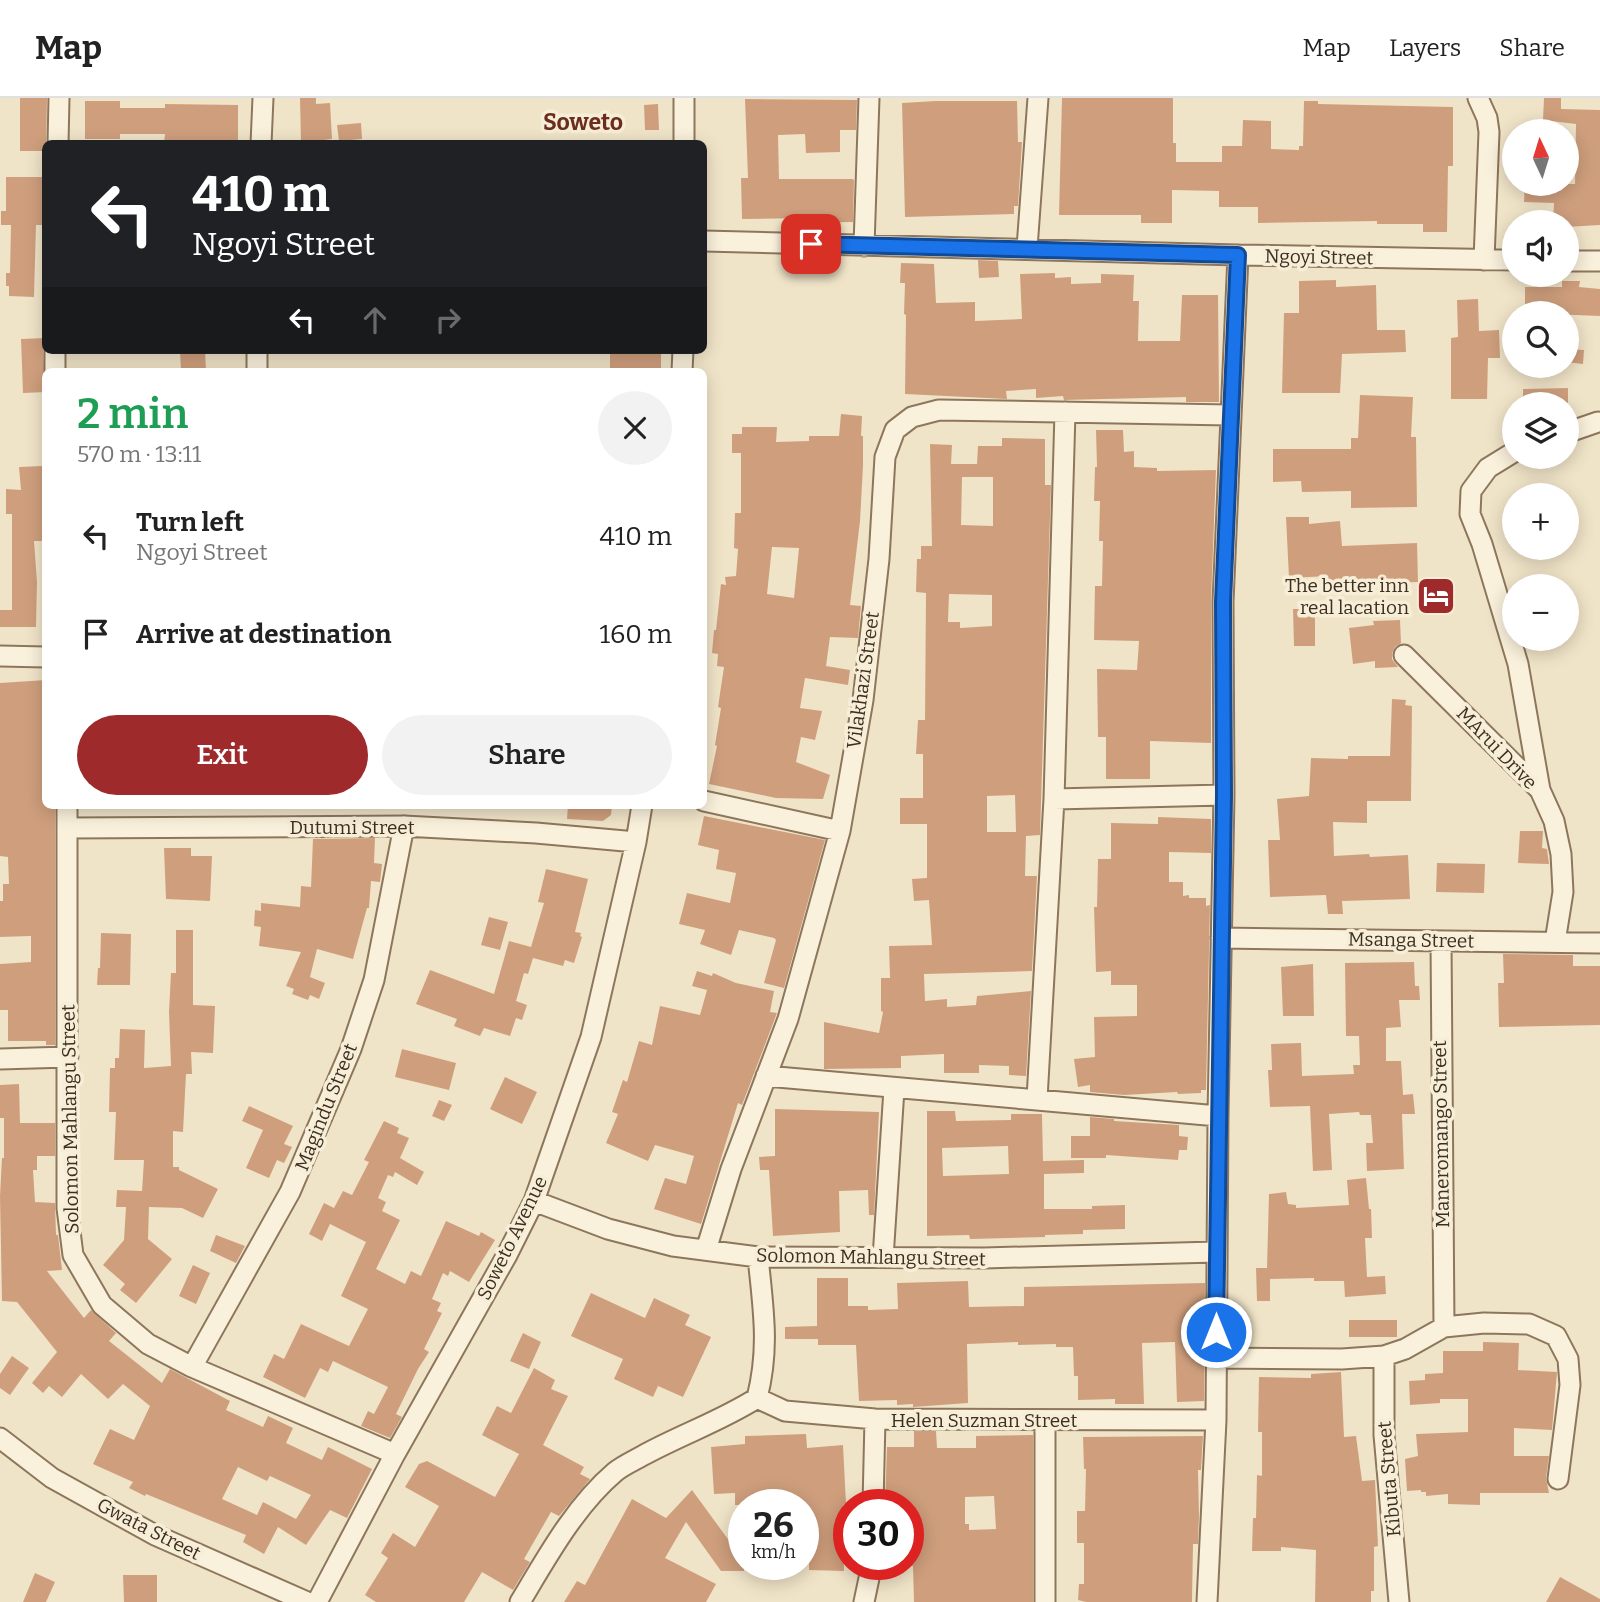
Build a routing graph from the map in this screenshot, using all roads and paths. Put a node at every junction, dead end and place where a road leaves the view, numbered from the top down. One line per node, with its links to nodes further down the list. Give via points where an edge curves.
1 (59, 98): 7 (street)
2 (262, 98): 8 (street)
3 (684, 98): 9 (street)
4 (869, 98): 11 (street)
5 (1038, 98): 12 (street)
6 (1478, 98): 14 (street, via 1489,132)
7 (58, 140)
8 (261, 140)
9 (684, 140)
10 (707, 241): 11 (street, Ngoyi Street)
11 (864, 246): 12 (street, Ngoyi Street)
12 (1027, 248): 13 (street, Ngoyi Street)
13 (1238, 255): 14 (street, Ngoyi Street); 19 (street)
14 (1484, 260): 15 (street, Ngoyi Street)
15 (1502, 260)
16 (1579, 261): 17 (street)
17 (1600, 261)
18 (1065, 412): 19 (street, Vilakhazi Street); 28 (street); 34 (street, Vilakhazi Street, via 939,410 912,417 895,430 886,457 864,687)
19 (1230, 415): 27 (street, via 1223,602)
20 (1598, 422): 21 (street)
21 (1579, 429)
22 (1502, 459): 26 (street, via 1488,468 1471,491 1470,514 1518,664)
23 (1404, 655): 26 (street, MArui Drive)
24 (0, 656): 25 (street)
25 (42, 657)
26 (1540, 790): 38 (street, MArui Drive, via 1555,821 1561,855 1563,892)
27 (1224, 795): 28 (street); 36 (street)
28 (1054, 799): 44 (street)
29 (707, 802): 34 (street)
30 (67, 809): 33 (street, Solomon Mahlangu Street)
31 (641, 809): 35 (street, Soweto Avenue)
32 (404, 826): 33 (street, Dutumi Street); 35 (street, Dutumi Street); 54 (street, Magindu Street, via 374,980 351,1049 290,1192)
33 (68, 828): 40 (street, Solomon Mahlangu Street)
34 (839, 831): 42 (street, Vilakhazi Street, via 792,1007)
35 (636, 842): 46 (street, Soweto Avenue, via 591,1037)
36 (1221, 938): 37 (street, Msanga Street); 45 (street)
37 (1441, 941): 38 (street, Msanga Street); 51 (street, Maneromango Street)
38 (1555, 942): 39 (street, Msanga Street)
39 (1600, 943)
40 (68, 1056): 41 (street); 54 (street, Solomon Mahlangu Street, via 67,1208 73,1255 102,1305 148,1344)
41 (0, 1059)
42 (766, 1076): 43 (street); 47 (street, Vilakhazi Street)
43 (894, 1089): 44 (street); 50 (street)
44 (1037, 1098): 45 (street)
45 (1217, 1116): 48 (street)
46 (534, 1201): 47 (street, Solomon Mahlangu Street, via 608,1229); 60 (street, Soweto Avenue)
47 (706, 1250): 49 (street, Solomon Mahlangu Street)
48 (1216, 1252): 50 (street, Solomon Mahlangu Street); 53 (street)
49 (758, 1257): 50 (street, Solomon Mahlangu Street); 55 (street, via 765,1356)
50 (883, 1258)
51 (1444, 1327): 52 (street); 61 (street, via 1529,1324 1556,1336 1568,1359 1570,1385)
52 (1384, 1356): 53 (street); 70 (street, Kibuta Street, via 1384,1435)
53 (1216, 1358): 57 (street)
54 (192, 1367): 60 (street, Solomon Mahlangu Street)
55 (757, 1398): 56 (street, Helen Suzman Street, via 785,1411); 66 (street, via 615,1471 547,1556)
56 (874, 1419): 58 (street, Helen Suzman Street); 62 (street)
57 (1216, 1420): 58 (street, Helen Suzman Street); 69 (street)
58 (1045, 1421): 68 (street)
59 (0, 1438): 64 (street, Gwata Street, via 52,1478 155,1535)
60 (395, 1454): 65 (street, Soweto Avenue)
61 (1558, 1479)
62 (873, 1489)
63 (869, 1580): 67 (street)
64 (307, 1602)
65 (317, 1602)
66 (520, 1602)
67 (864, 1602)
68 (1045, 1602)
69 (1207, 1602)
70 (1399, 1602)

